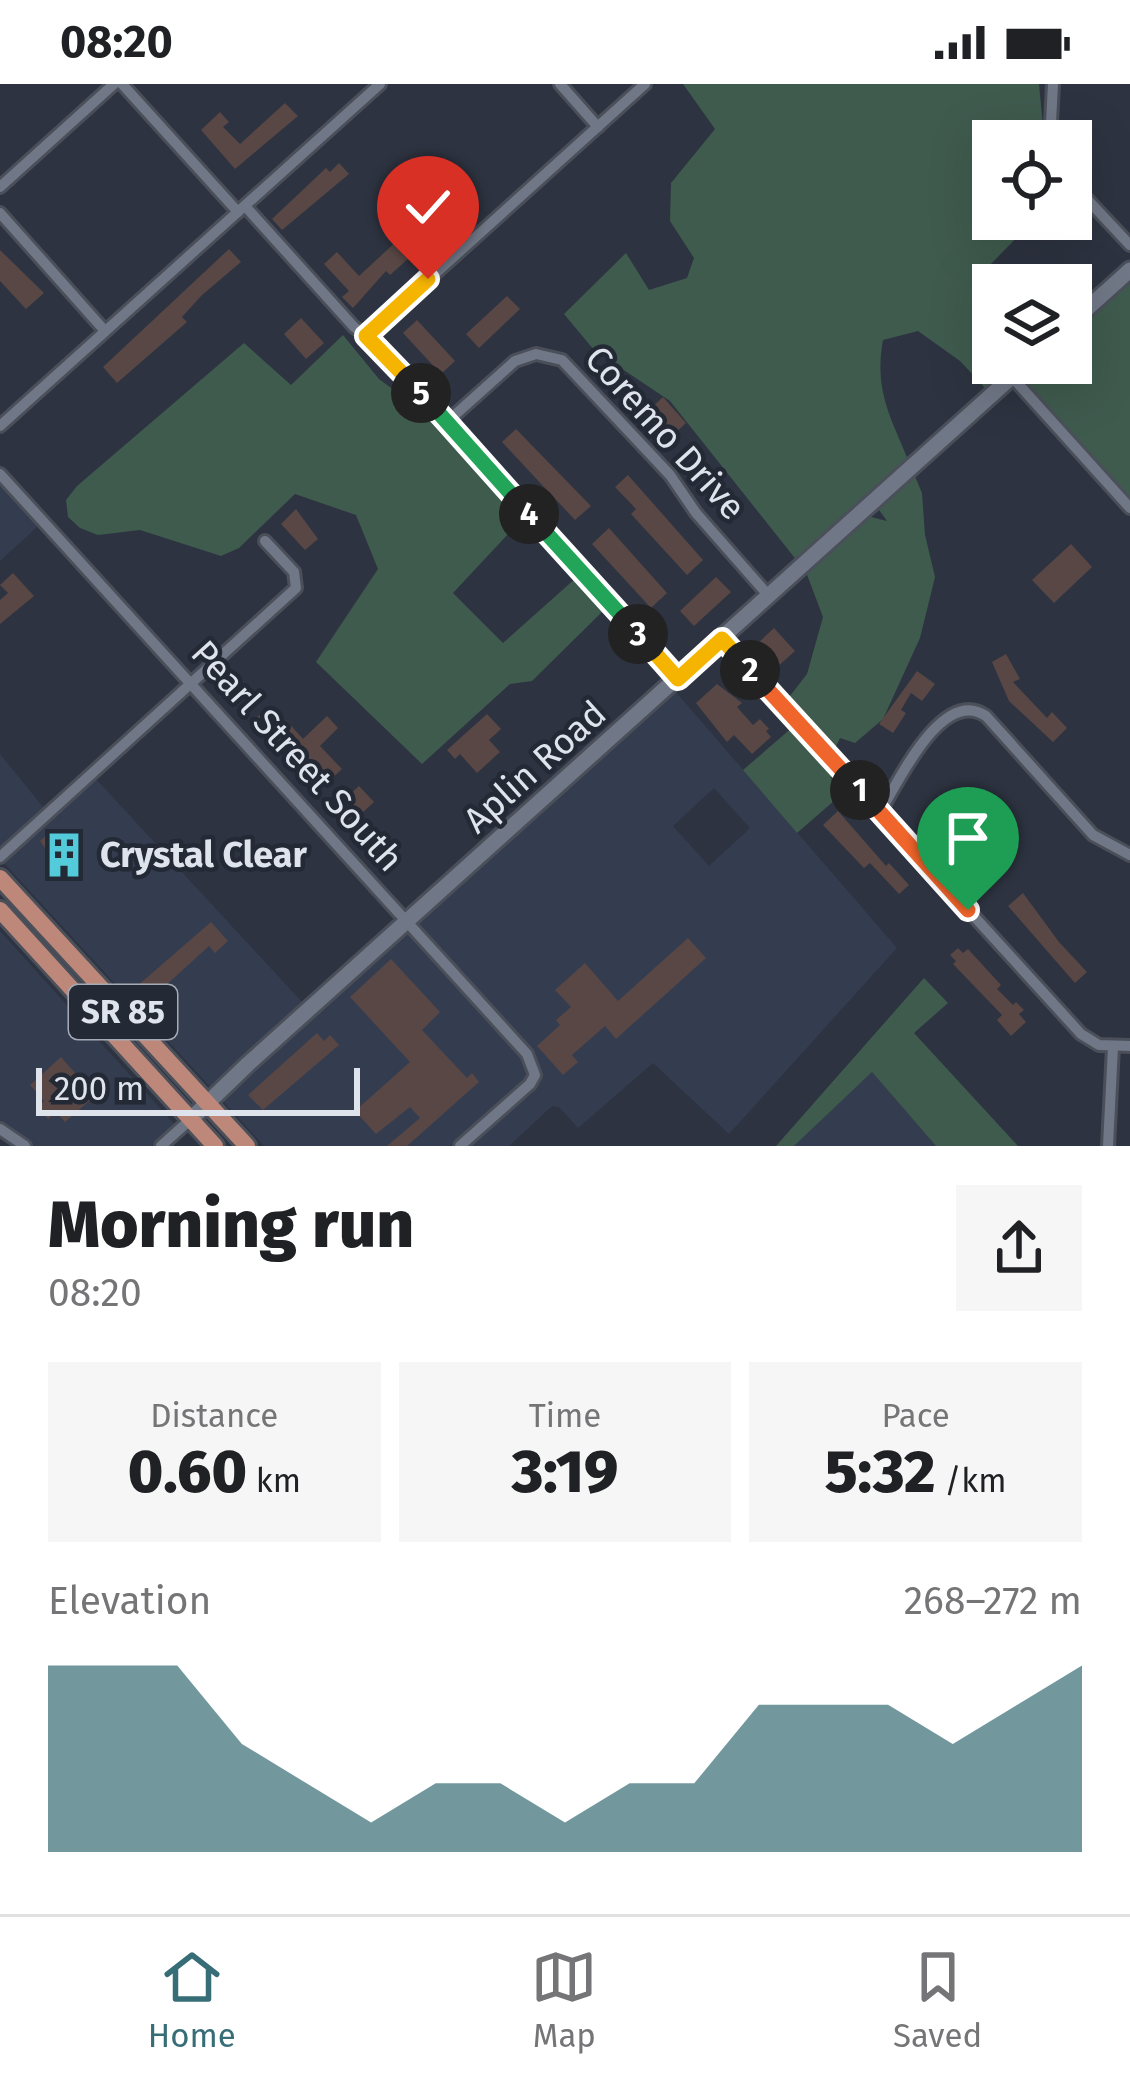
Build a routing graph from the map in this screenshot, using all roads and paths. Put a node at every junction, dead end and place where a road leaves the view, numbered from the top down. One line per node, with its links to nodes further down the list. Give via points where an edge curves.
1 (118, 84): 8 (street); 10 (street)
2 (380, 84): 10 (street)
3 (560, 84): 7 (street)
4 (645, 84): 7 (street)
5 (1053, 84): 6 (street)
6 (1051, 120)
7 (598, 127): 16 (street)
8 (0, 187)
9 (1092, 204): 12 (street)
10 (242, 209): 15 (street); 16 (street)
11 (0, 213): 15 (street)
12 (1130, 245)
13 (1130, 270): 14 (street)
14 (1092, 304)
15 (105, 331): 20 (street)
16 (366, 336): 19 (street)
17 (1004, 384): 24 (street, Aplin Road)
18 (1018, 384): 22 (street)
19 (447, 422): 24 (street, Coremo Drive, via 515,361 536,354 562,360); 26 (street)
20 (0, 426)
21 (0, 474): 27 (street, Pearl Street South)
22 (1130, 508)
23 (265, 541): 27 (street, via 295,572 296,588)
24 (770, 596): 25 (street, Aplin Road)
25 (722, 639): 26 (street, Aplin Road); 28 (street)
26 (678, 679): 33 (street, Aplin Road)
27 (191, 684): 30 (street); 33 (street, Pearl Street South)
28 (880, 812): 29 (street, via 929,735 954,712 973,709 1093,835); 35 (street, via 1081,1034)
29 (1130, 854)
30 (0, 857)
31 (0, 878): 36 (main road, SR 85)
32 (0, 910): 37 (main road, SR 85)
33 (406, 922): 36 (street, Aplin Road); 43 (street, Pearl Street South, via 527,1054 535,1075)
34 (1130, 1046): 35 (street)
35 (1113, 1047): 44 (street)
36 (207, 1103): 37 (street, Aplin Road); 42 (main road, SR 85)
37 (191, 1119): 40 (street); 41 (main road, SR 85)
38 (0, 1129): 39 (street)
39 (25, 1146)
40 (161, 1146)
41 (215, 1146)
42 (247, 1146)
43 (460, 1146)
44 (1108, 1146)

